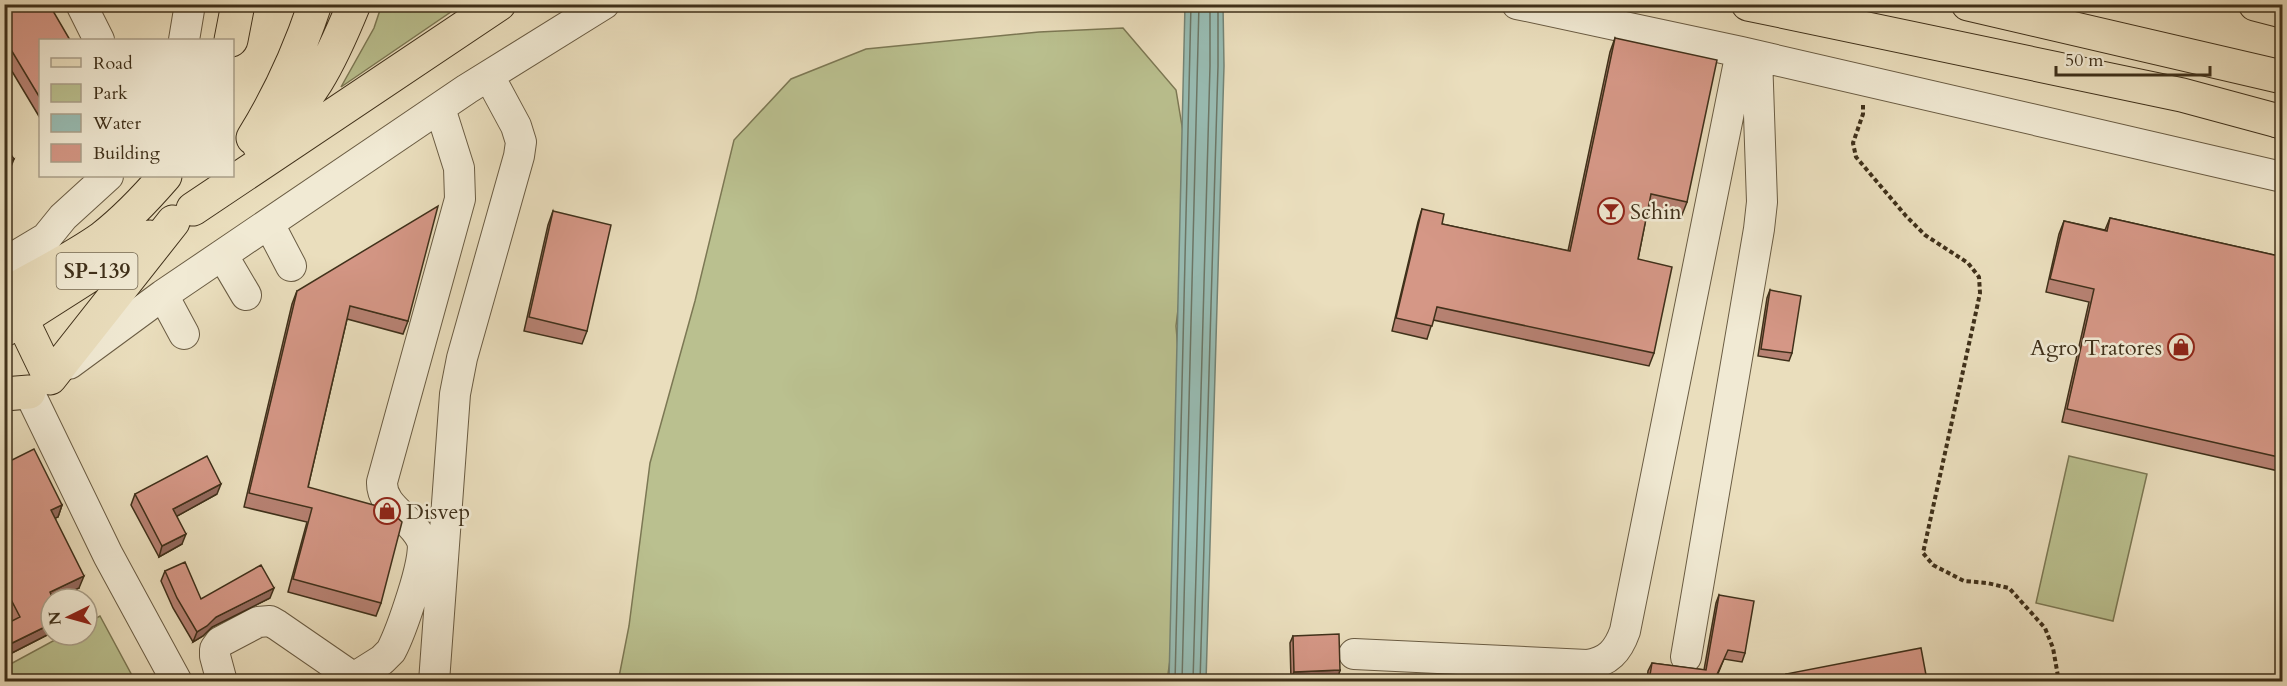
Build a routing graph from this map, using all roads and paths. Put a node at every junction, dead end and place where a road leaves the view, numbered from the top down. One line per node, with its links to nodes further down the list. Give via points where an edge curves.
1 (81, 4): 13 (street)
2 (190, 4): 14 (street)
3 (238, 4): 15 (main road)
4 (315, 4): 22 (main road, via 286,81)
5 (354, 4): 23 (main road, via 312,92 290,118)
6 (499, 4): 29 (main road)
7 (604, 4): 17 (street)
8 (1517, 4): 16 (street)
9 (1748, 4): 21 (main road, via 2182,95)
10 (1968, 4): 18 (main road)
11 (2255, 4): 12 (main road)
12 (2283, 11)
13 (98, 39)
14 (184, 39)
15 (231, 39)
16 (1749, 54): 19 (street); 40 (street, via 1625,631 1617,649 1598,663 1587,665); 41 (street, via 1762,202)
17 (489, 76): 20 (street); 45 (street, via 521,142 455,393)
18 (2283, 77)
19 (1865, 81): 27 (street); 46 (path, via 1863,114 1853,143 1856,158 1925,235 1968,263 1979,278 1980,293 1923,553 1933,565 1964,581 2009,588 2045,628)
20 (440, 108): 31 (street); 42 (street, via 459,168 460,199 381,488 422,540 423,560 391,651)
21 (2281, 121)
22 (234, 166)
23 (234, 167)
24 (107, 177): 30 (street)
25 (164, 177): 28 (main road)
26 (224, 177): 29 (main road, SP-139)
27 (2283, 177)
28 (131, 213): 30 (street, via 83,225); 37 (main road)
29 (183, 216): 37 (main road, SP-139); 39 (main road)
30 (63, 217): 33 (street, via 46,238)
31 (269, 224): 32 (street); 34 (street)
32 (223, 256): 35 (street); 36 (street)
33 (4, 263)
34 (291, 266)
35 (163, 295): 38 (street); 39 (street)
36 (246, 295)
37 (9, 312): 39 (main road)
38 (184, 334)
39 (22, 392): 43 (street)
40 (1354, 654)
41 (1686, 657)
42 (350, 680): 44 (street, via 277,625 264,621 224,638 215,649)
43 (177, 681)
44 (222, 681)
45 (434, 681)
46 (2059, 681)

